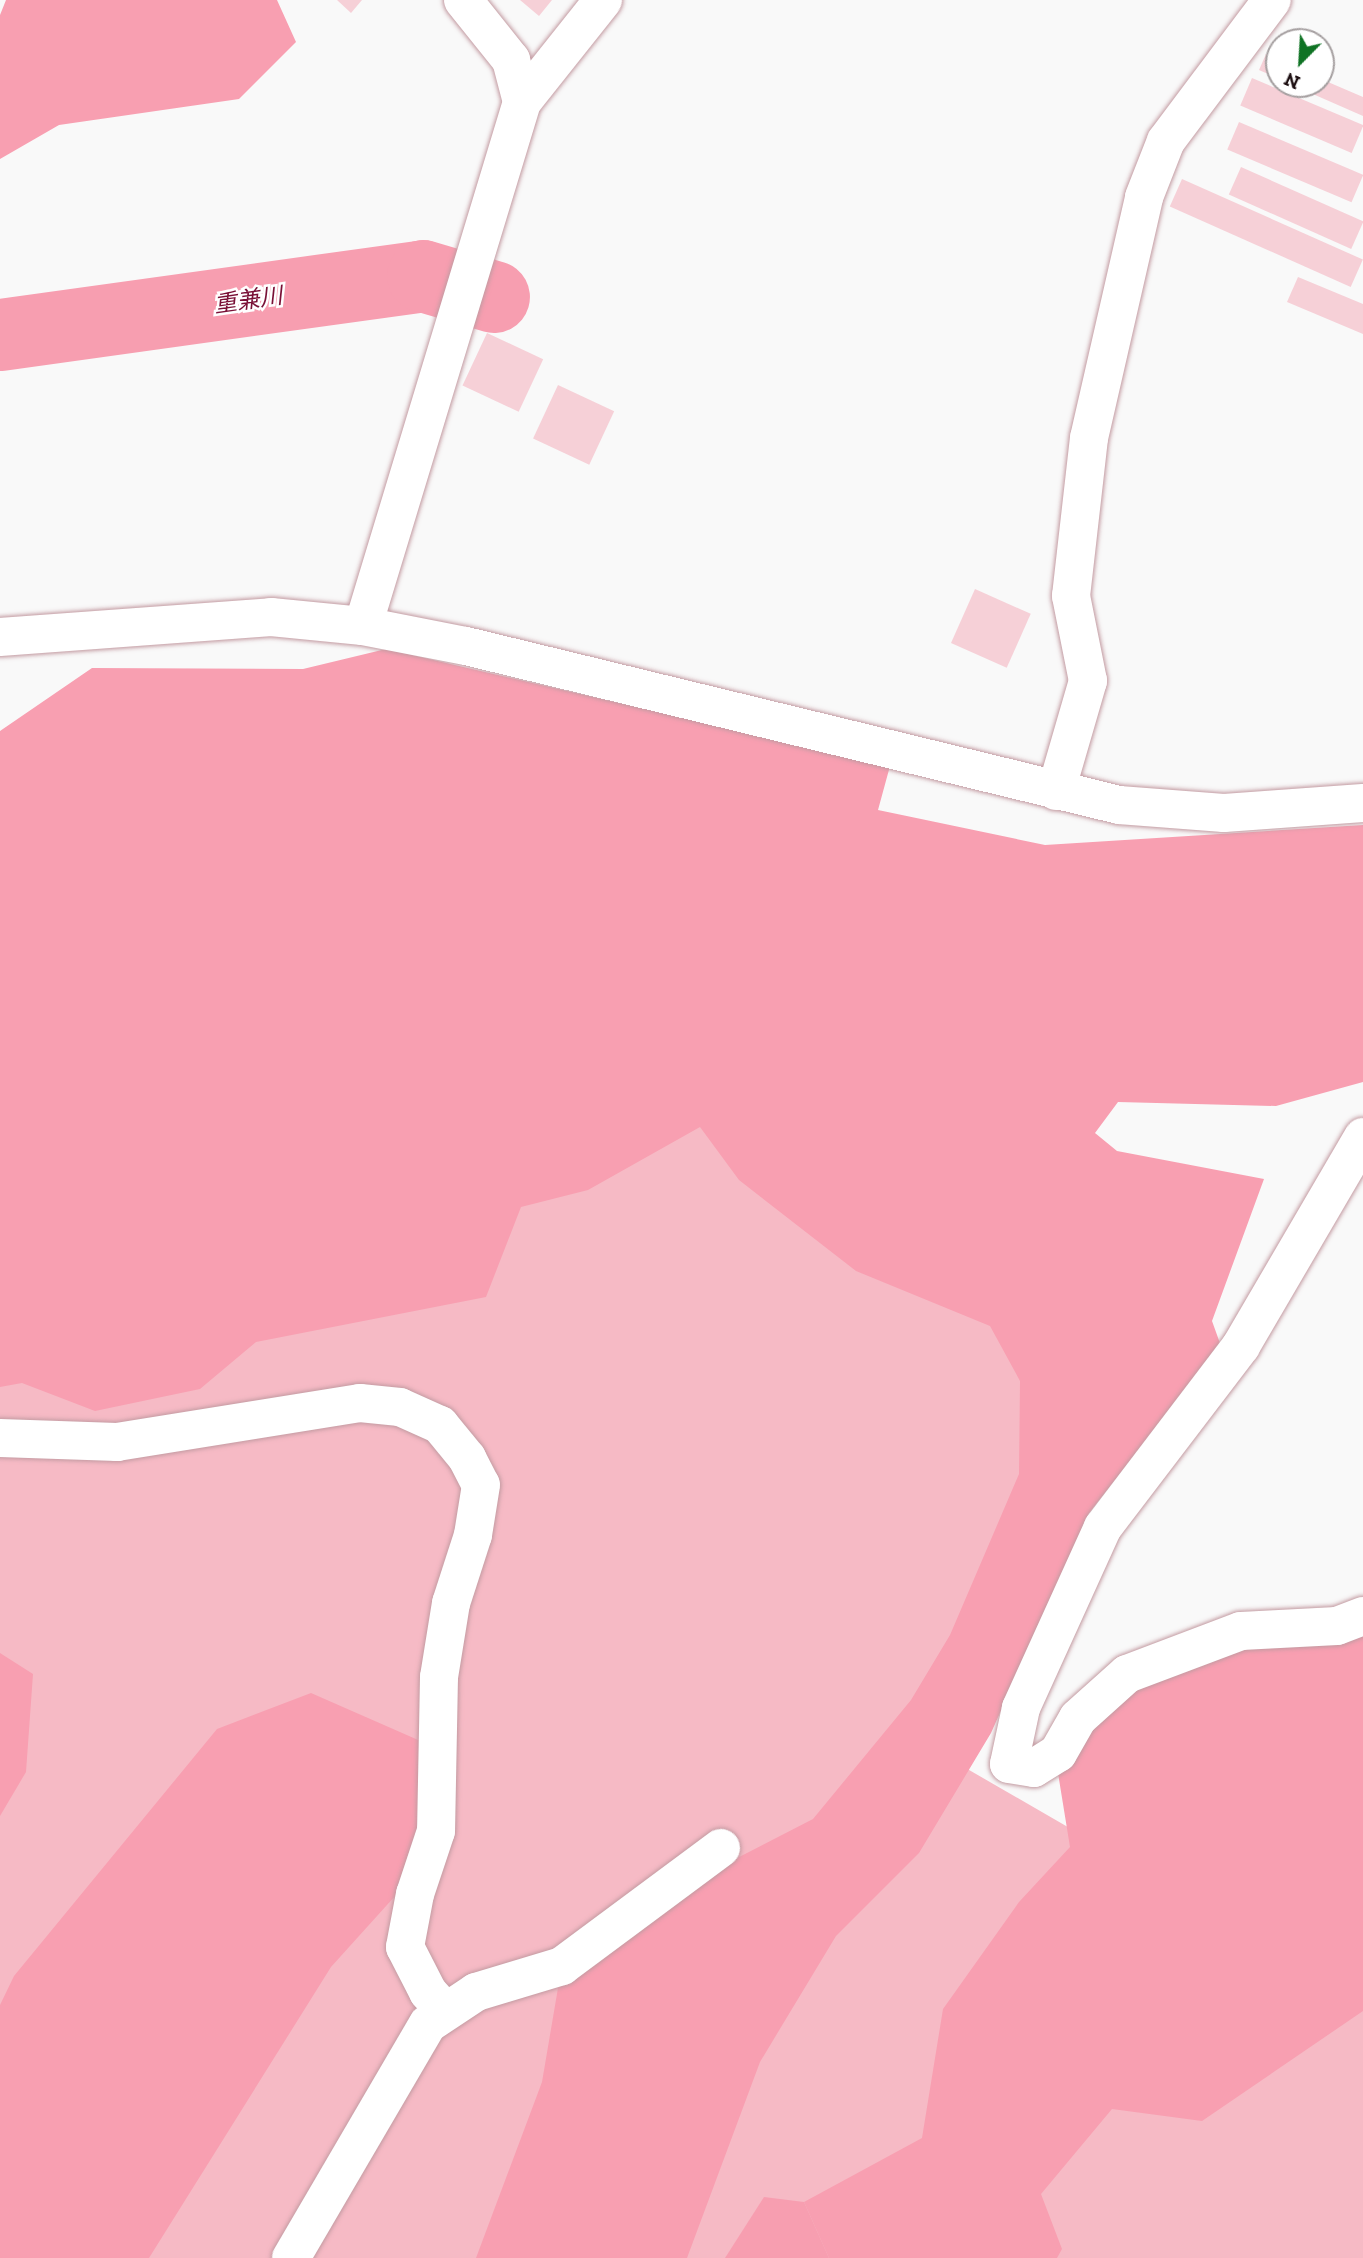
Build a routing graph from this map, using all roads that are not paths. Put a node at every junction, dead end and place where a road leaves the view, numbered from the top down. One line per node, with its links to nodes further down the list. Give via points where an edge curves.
1 (463, 0): 4 (street, via 511,60)
2 (603, 0): 4 (street)
3 (1272, 0): 7 (street, via 1166,141 1144,197 1089,438 1071,596 1088,681)
4 (522, 102): 5 (street)
5 (363, 626): 6 (street, via 271,617); 7 (street, via 466,646)
6 (0, 637)
7 (1056, 791): 8 (street, via 1119,805 1224,813)
8 (1363, 803)
9 (1363, 1136): 11 (street, via 1241,1346 1103,1527 1021,1708 1009,1765 1034,1768 1058,1754 1079,1718 1127,1675 1241,1631 1337,1626)
10 (0, 1438): 13 (street, via 117,1442 360,1403 400,1407 440,1425 467,1458 481,1485 473,1535 451,1603 439,1677 436,1831 415,1894 405,1947 428,1992)
11 (1363, 1616)
12 (721, 1848): 13 (street, via 562,1966 476,1992)
13 (445, 2011): 14 (street, via 428,2024)
14 (291, 2258)

